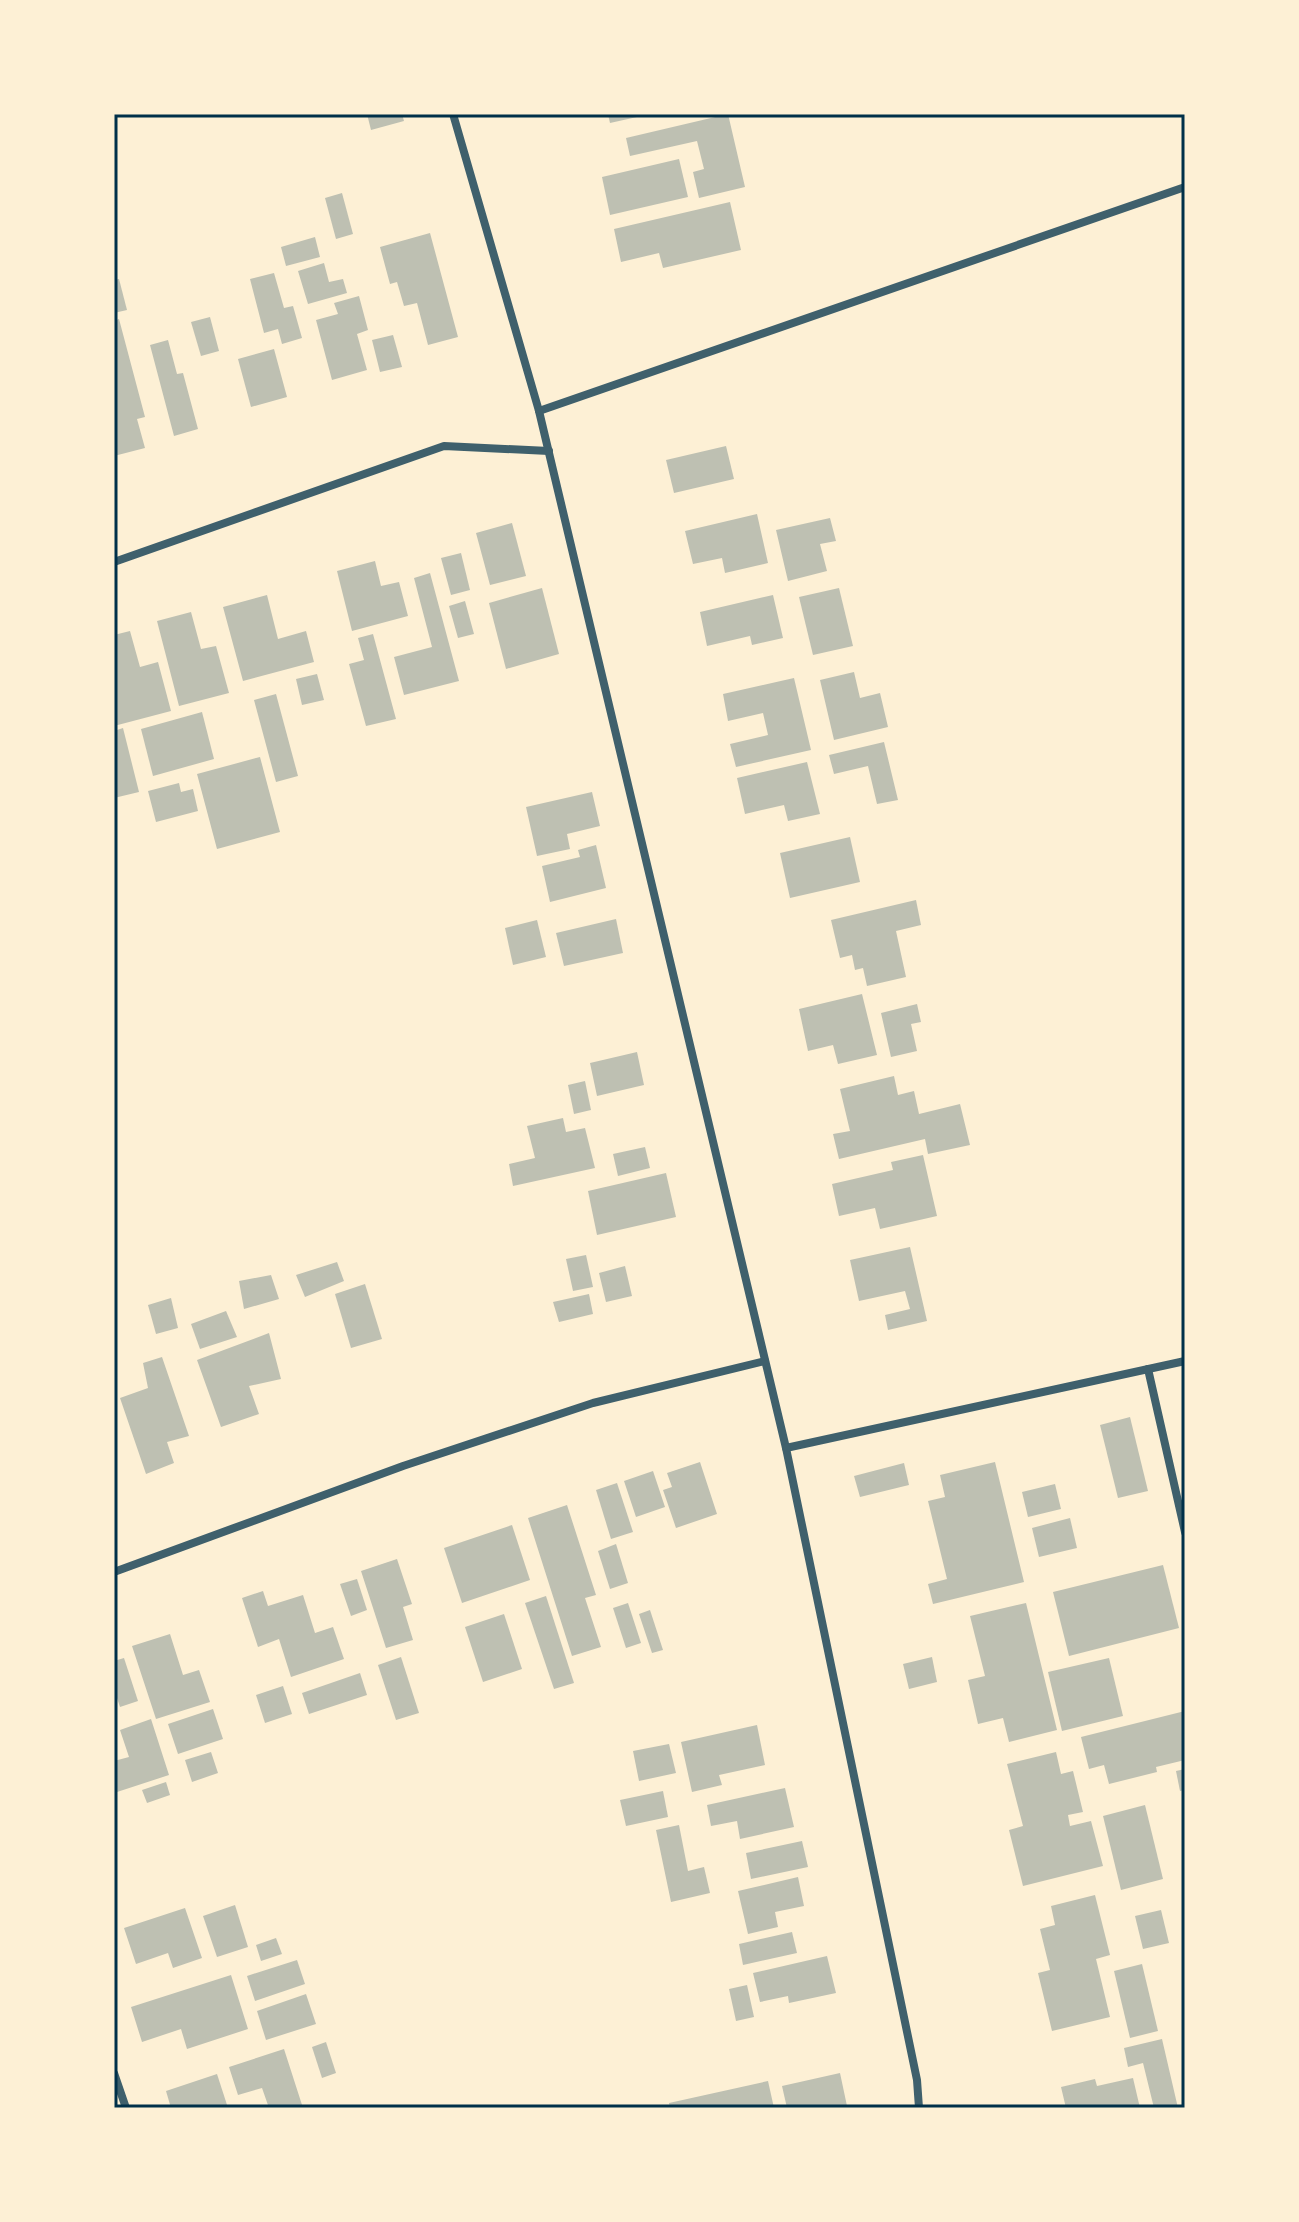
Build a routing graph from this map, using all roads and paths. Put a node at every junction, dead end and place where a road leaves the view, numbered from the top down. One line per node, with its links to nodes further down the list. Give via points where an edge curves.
1 (453, 114): 3 (street)
2 (1185, 187): 3 (street)
3 (539, 411): 4 (street)
4 (549, 451): 5 (street, via 444,446); 6 (street)
5 (114, 562)
6 (765, 1361): 9 (street); 11 (street, via 593,1403)
7 (1185, 1361): 8 (street)
8 (1148, 1369): 9 (street); 10 (street)
9 (786, 1448): 14 (street)
10 (1185, 1532)
11 (114, 1572)
12 (114, 2073): 13 (street)
13 (126, 2108)
14 (919, 2108)

